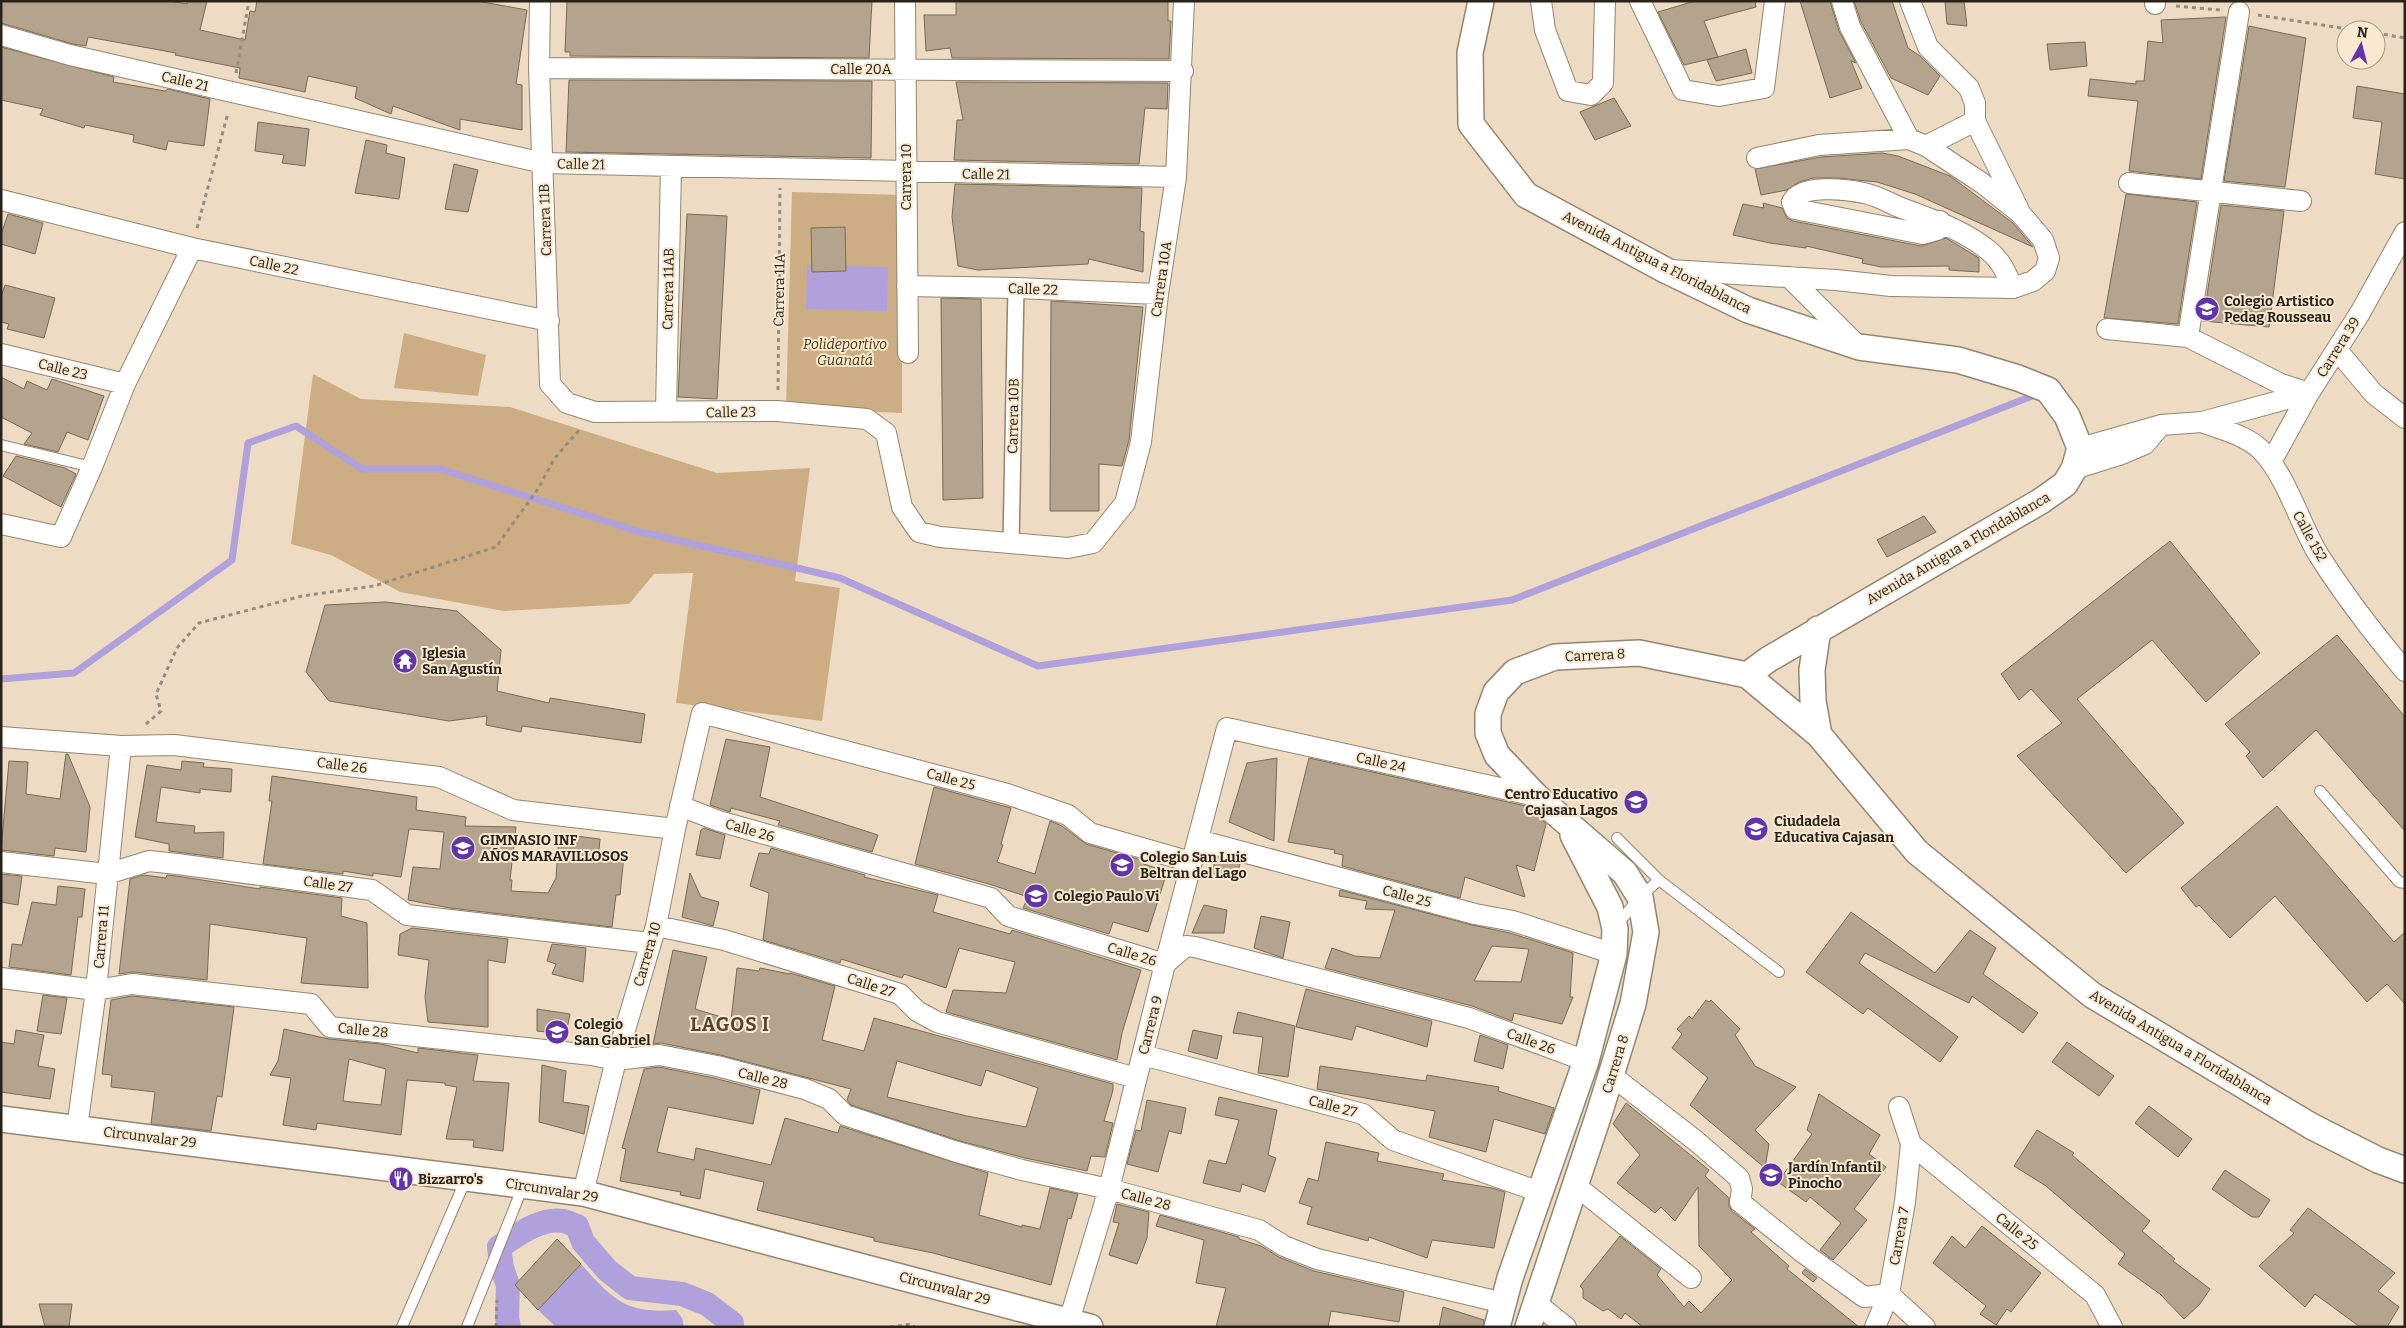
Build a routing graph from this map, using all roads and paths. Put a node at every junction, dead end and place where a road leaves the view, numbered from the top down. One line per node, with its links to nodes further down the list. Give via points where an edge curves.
1 (249, 1): 19 (path)
2 (540, 1): 16 (street, Carrera 11B)
3 (905, 1): 17 (street, Carrera 10)
4 (1184, 1): 18 (street, Carrera 10A)
5 (1481, 1): 36 (street, Avenida Antigua a Floridablanca, via 1470,53 1471,124 1526,195)
6 (1541, 1): 7 (street, via 1545,30 1568,91 1591,95 1603,83)
7 (1605, 1)
8 (1775, 1): 11 (street, via 1764,88 1719,96 1683,90)
9 (1842, 1): 21 (street, via 1850,27)
10 (1910, 1): 20 (street, via 1928,47 1969,88 1975,103)
11 (1643, 2)
12 (2239, 12): 29 (street)
13 (1, 35): 19 (street, Calle 21, via 70,55)
14 (2386, 35): 15 (path)
15 (2405, 38)
16 (539, 68): 17 (street, Calle 20A); 23 (street, Carrera 11B)
17 (907, 69): 18 (street, Calle 20A); 26 (street, Carrera 10)
18 (1183, 71): 27 (street, Carrera 10A)
19 (233, 92): 23 (street, Calle 21); 35 (path)
20 (1975, 121): 21 (street); 32 (street)
21 (1917, 142): 22 (street, via 1818,145); 32 (street, via 1982,183)
22 (1757, 158)
23 (543, 163): 24 (street, Calle 21); 42 (street, Carrera 11B)
24 (671, 166): 25 (street, Calle 21); 53 (street, Carrera 11AB)
25 (780, 168): 26 (street, Calle 21); 51 (path, Carrera 11A)
26 (906, 172): 27 (street, Calle 21); 38 (street, Carrera 10)
27 (1176, 177): 41 (street, Carrera 10A)
28 (2129, 184): 29 (street)
29 (2212, 192): 31 (street); 44 (street)
30 (1, 200): 35 (street, Calle 22)
31 (2301, 201)
32 (2021, 214): 40 (street, via 2044,240 2049,258 2045,271 2033,282)
33 (1940, 221): 33 (street, via 1865,193 1825,189 1804,191 1792,202 1795,209 1923,234 1937,230); 40 (street, via 1988,249 2000,260)
34 (2405, 232): 46 (street, Carrera 39)
35 (192, 248): 42 (street, Calle 22); 49 (street)
36 (1665, 270): 37 (street); 45 (street, Avenida Antigua a Floridablanca, via 1748,310)
37 (1789, 277): 40 (street, via 1891,286); 45 (street)
38 (907, 286): 39 (street, Calle 22); 47 (street, Carrera 10)
39 (1016, 288): 41 (street, Calle 22); 61 (street, Carrera 10B)
40 (2013, 288)
41 (1158, 294): 61 (street, Carrera 10A, via 1141,442 1125,503 1093,544 1068,548)
42 (549, 322): 52 (street, Carrera 11B, via 550,384 567,403)
43 (2107, 329): 44 (street)
44 (2188, 336): 50 (street, via 2281,384)
45 (1859, 347): 57 (street, Avenida Antigua a Floridablanca, via 1958,360 2048,390 2067,416)
46 (2338, 350): 50 (street, Carrera 39); 54 (street, via 2374,394)
47 (908, 353)
48 (1, 354): 49 (street, Calle 23)
49 (125, 384): 59 (street)
50 (2308, 393): 55 (street); 58 (street, Carrera 39)
51 (777, 411): 53 (street, Calle 23); 61 (street, Calle 23, via 867,419 886,433 902,507 919,532)
52 (595, 412): 53 (street, Calle 23); 69 (path, via 554,459 538,489 496,547 374,586 302,596 199,623 177,648 156,694 161,710)
53 (666, 412)
54 (2405, 418)
55 (2202, 422): 57 (street, via 2161,425 2145,444 2119,455); 58 (street, Calle 152, via 2245,439)
56 (1, 445): 59 (lane)
57 (2077, 458): 62 (street, Avenida Antigua a Floridablanca, via 2064,484 2041,501)
58 (2271, 462): 63 (street, Calle 152, via 2318,553 2354,607)
59 (92, 468): 60 (street, via 61,537)
60 (1, 524)
61 (1011, 544)
62 (1818, 629): 64 (street); 67 (street, Avenida Antigua a Floridablanca, via 1812,670)
63 (2405, 671)
64 (1747, 676): 67 (street, Carrera 8); 71 (street, Carrera 8, via 1639,653 1555,657 1515,672 1496,692 1488,714 1488,732 1497,755)
65 (702, 712): 72 (street, Carrera 10); 77 (street, Calle 25, via 1007,794 1068,815 1090,833)
66 (1227, 728): 71 (street, Calle 24); 75 (street, Carrera 9)
67 (1819, 735): 99 (street, Avenida Antigua a Floridablanca, via 1917,852 2092,995 2311,1126)
68 (1, 736): 69 (street, Calle 26)
69 (121, 746): 73 (street, Calle 26, via 174,745 439,777 513,810); 78 (street, Carrera 11)
70 (2320, 791): 81 (lane, via 2399,882)
71 (1536, 796): 79 (street, Carrera 8, via 1566,822)
72 (680, 806): 73 (street, Carrera 10); 86 (street, Calle 26, via 719,821 991,898 1008,916)
73 (675, 829): 84 (street, Carrera 10)
74 (1617, 838): 79 (lane)
75 (1198, 840): 77 (street, Carrera 9); 85 (street, Calle 25, via 1512,921)
76 (1, 862): 78 (street, Calle 27)
77 (1191, 862): 86 (street, Carrera 9)
78 (107, 874): 84 (street, Calle 27, via 149,861 177,864 372,890 407,915); 89 (street, Carrera 11)
79 (1619, 879): 80 (lane); 82 (street, Carrera 8); 83 (street, Carrera 8, via 1610,907)
80 (1659, 880): 82 (lane); 87 (lane)
81 (2405, 883)
82 (1640, 897): 83 (lane); 93 (street, Carrera 8, via 1646,932 1642,962)
83 (1614, 929): 85 (street, Carrera 8)
84 (653, 934): 91 (street, Carrera 10); 94 (street, Calle 27, via 724,940 900,994 917,1011 937,1022)
85 (1614, 954): 92 (street, Carrera 8)
86 (1165, 964): 90 (street, Carrera 9); 92 (street, Calle 26, via 1186,946 1195,947 1469,1018)
87 (1779, 972)
88 (1, 978): 89 (street, Calle 28)
89 (96, 990): 91 (street, Calle 28, via 132,984 310,1004 330,1027); 97 (street, Carrera 11)
90 (1143, 1055): 94 (street, Carrera 9); 104 (street, Calle 27, via 1363,1114 1393,1140)
91 (616, 1060): 103 (street, Calle 28, via 659,1055 796,1086 829,1099 845,1115 957,1152); 105 (street, Carrera 10)
92 (1586, 1061): 104 (street, Carrera 8)
93 (1611, 1075): 102 (street, Carrera 8); 107 (street, via 1739,1178 1740,1202 1802,1252 1864,1297)
94 (1136, 1078): 103 (street, Carrera 9)
95 (1899, 1107): 98 (street)
96 (1, 1119): 97 (street, Circunvalar 29)
97 (77, 1128): 100 (street, Circunvalar 29)
98 (1911, 1144): 107 (street, Carrera 7); 120 (street, Calle 25, via 2094,1295)
99 (2405, 1170)
100 (466, 1178): 101 (street, Circunvalar 29); 111 (lane)
101 (524, 1185): 105 (street, Circunvalar 29); 112 (lane)
102 (1575, 1185): 106 (street); 108 (street, Carrera 8)
103 (1109, 1189): 109 (street, Calle 28, via 1259,1230 1284,1246 1317,1259); 110 (street, Carrera 9)
104 (1540, 1192): 109 (street, Carrera 8)
105 (583, 1193): 110 (street, Circunvalar 29)
106 (1691, 1278)
107 (1889, 1294): 118 (street, Carrera 7); 119 (street)
108 (1536, 1302): 116 (street, Carrera 8); 117 (street)
109 (1504, 1303): 115 (street, Carrera 8)
110 (1079, 1324)
111 (402, 1327)
112 (467, 1327)
113 (890, 1327): 114 (path, via 912,1324)
114 (914, 1327)
115 (1497, 1327)
116 (1528, 1327)
117 (1566, 1327)
118 (1875, 1327)
119 (1925, 1327)
120 (2112, 1327)

